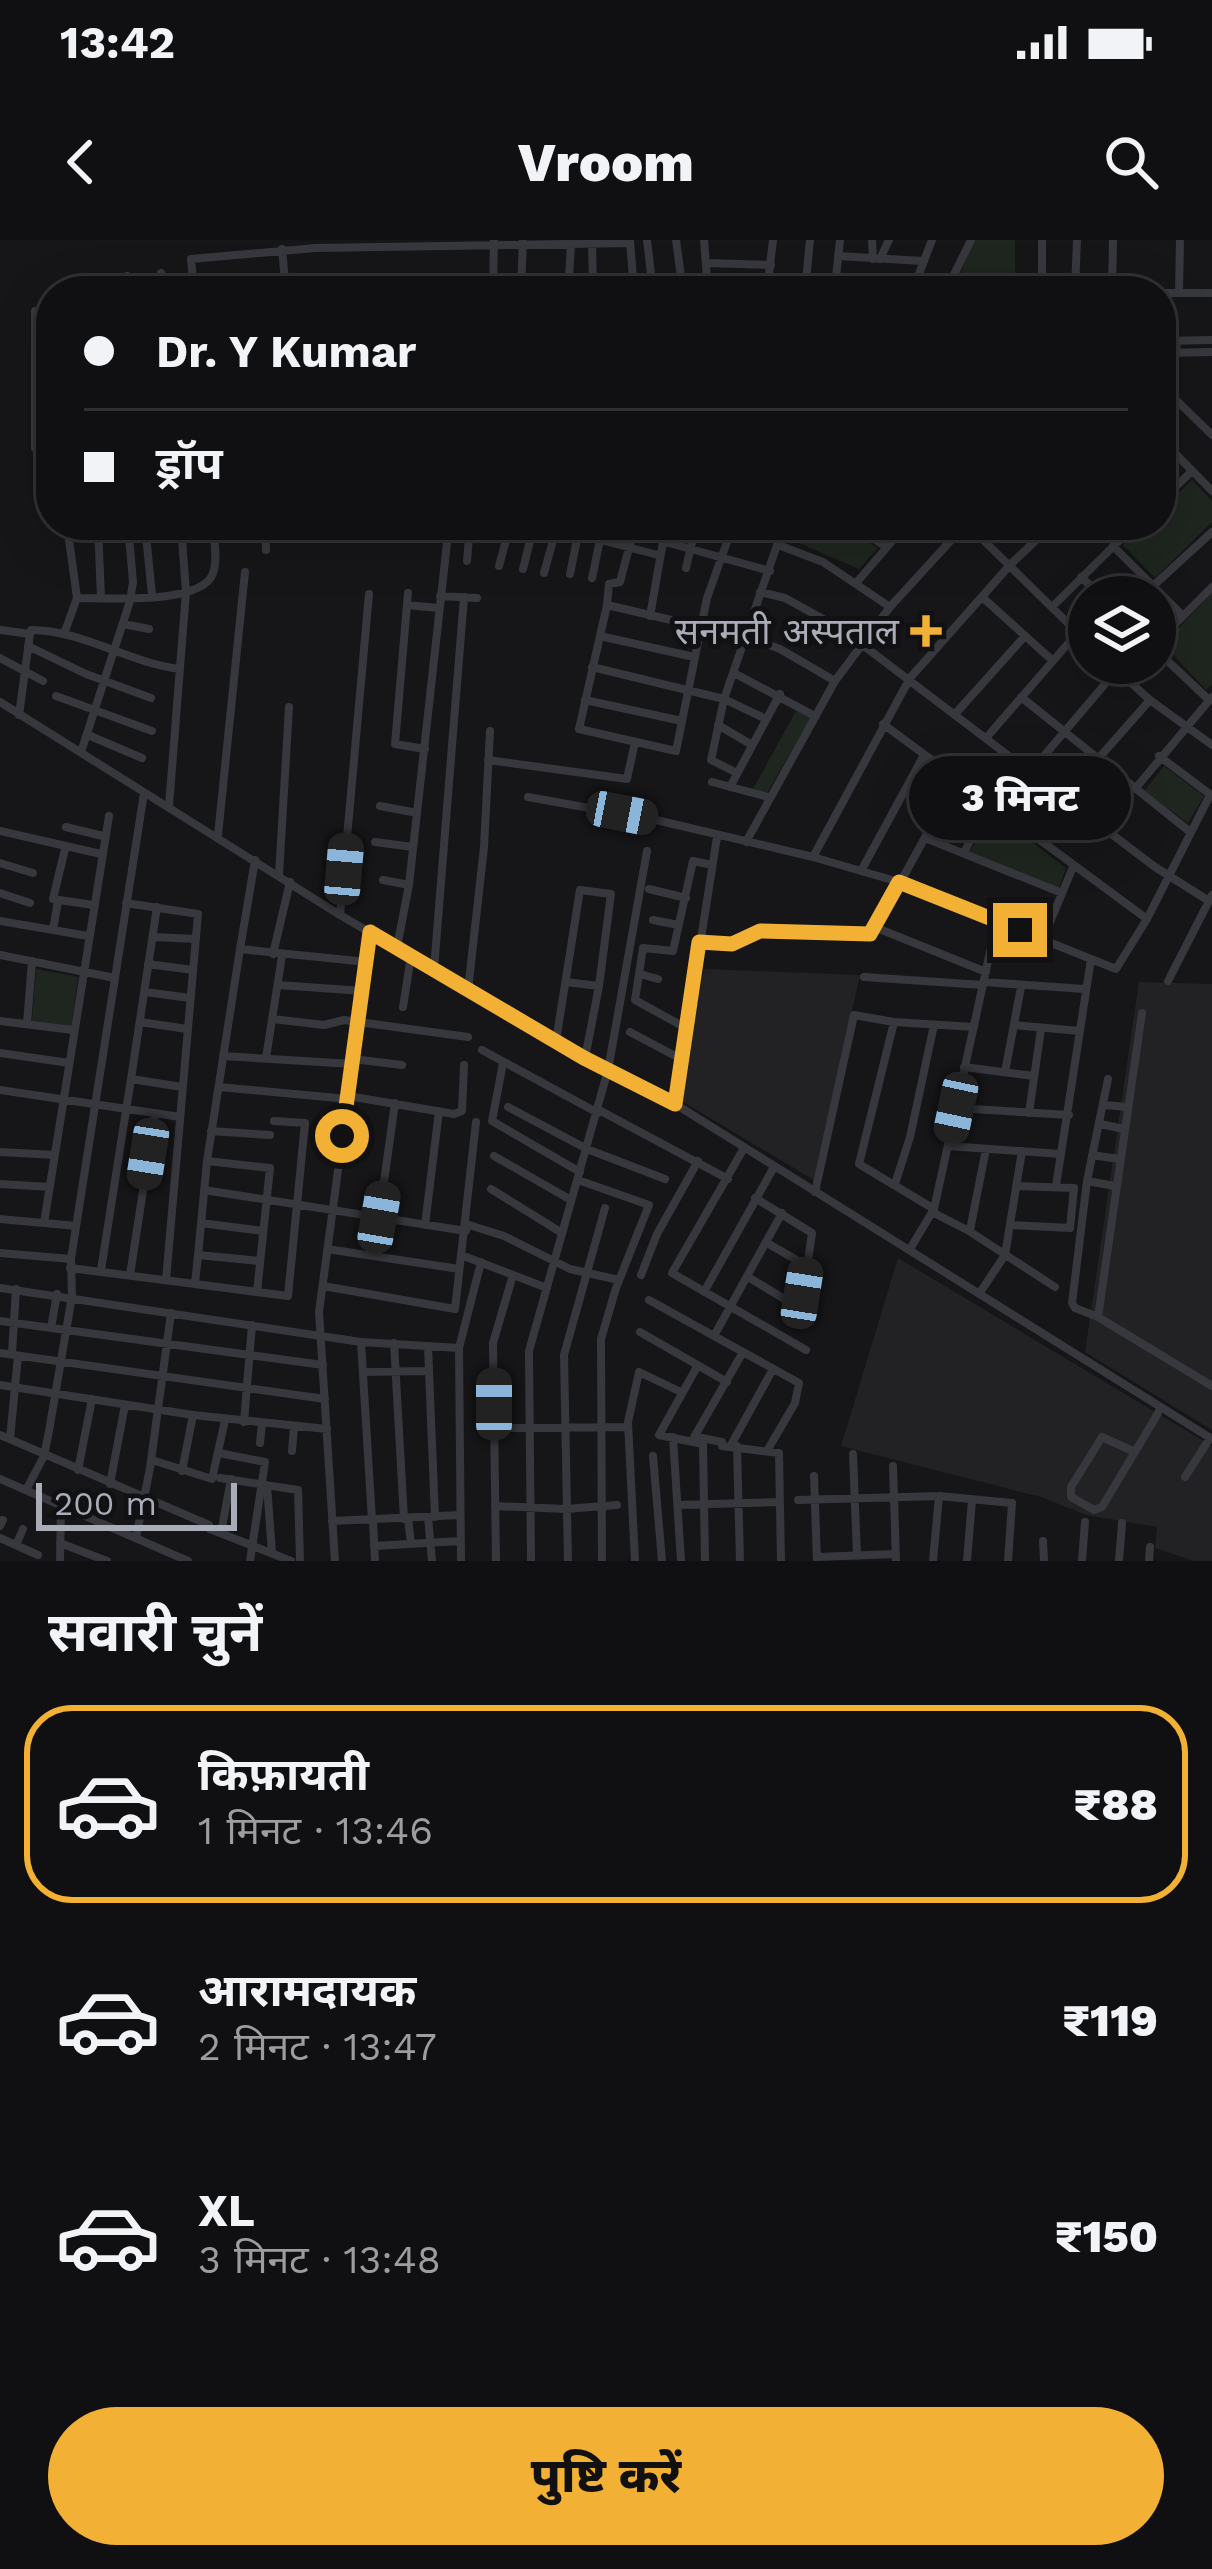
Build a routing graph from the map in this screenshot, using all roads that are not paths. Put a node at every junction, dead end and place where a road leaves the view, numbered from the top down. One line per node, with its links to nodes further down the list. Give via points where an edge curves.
1 (646, 240): 36 (street)
2 (676, 240): 37 (street)
3 (704, 240): 25 (street)
4 (772, 240): 26 (street)
5 (810, 240): 40 (street)
6 (840, 240): 22 (street)
7 (872, 240): 23 (street)
8 (890, 240): 23 (street)
9 (932, 240): 24 (street)
10 (971, 240): 43 (street)
11 (1042, 240): 44 (street)
12 (1077, 240): 45 (street)
13 (1113, 240): 46 (street)
14 (1180, 240): 47 (street)
15 (592, 242): 16 (street); 20 (street); 34 (street)
16 (630, 242): 35 (street)
17 (494, 243): 18 (street); 21 (street); 31 (street)
18 (523, 243): 19 (street); 32 (street)
19 (558, 243): 20 (street)
20 (571, 245): 33 (street)
21 (282, 249): 29 (street, via 191,259); 30 (street)
22 (838, 256): 23 (street); 41 (street)
23 (876, 259): 24 (street)
24 (923, 261): 42 (street)
25 (707, 263): 26 (street); 38 (street)
26 (771, 265): 39 (street)
27 (161, 273): 28 (street)
28 (161, 276)
29 (193, 276)
30 (285, 276)
31 (493, 276)
32 (522, 276)
33 (569, 276)
34 (592, 276)
35 (633, 276)
36 (651, 276)
37 (680, 276)
38 (707, 276)
39 (769, 276)
40 (806, 276)
41 (836, 276)
42 (918, 276)
43 (953, 276)
44 (1042, 276)
45 (1076, 276)
46 (1112, 276)
47 (1179, 293): 48 (street)
48 (1212, 293)
49 (35, 311): 57 (street)
50 (1177, 341): 51 (street); 53 (street)
51 (1212, 341)
52 (1212, 352): 53 (street)
53 (1178, 353): 54 (street)
54 (1176, 363)
55 (1176, 400): 56 (street)
56 (1212, 435)
57 (36, 448)
58 (1176, 454): 59 (street)
59 (1192, 471): 60 (street); 61 (street)
60 (1176, 486)
61 (1212, 491)
62 (1212, 532): 107 (street)
63 (69, 540): 120 (street)
64 (99, 540): 121 (street)
65 (129, 540): 123 (street)
66 (146, 540): 116 (street)
67 (182, 540): 112 (street)
68 (214, 540): 112 (street, via 215,570 208,583)
69 (266, 540): 93 (street)
70 (447, 540): 117 (street)
71 (469, 540): 96 (street)
72 (505, 540): 98 (street)
73 (530, 540): 100 (street)
74 (553, 540): 103 (street)
75 (577, 540): 104 (street)
76 (600, 540): 91 (street); 108 (street)
77 (631, 540): 91 (street)
78 (692, 540): 92 (street)
79 (729, 540): 95 (street)
80 (779, 540): 88 (street)
81 (876, 540): 90 (street)
82 (892, 540): 90 (street)
83 (952, 540): 126 (street)
84 (982, 540): 97 (street)
85 (1036, 540): 97 (street)
86 (1119, 540): 89 (street)
87 (662, 541): 92 (street); 94 (street)
88 (778, 544): 101 (street); 109 (street)
89 (1113, 546): 105 (street); 106 (street)
90 (886, 547): 109 (street)
91 (629, 548): 94 (street); 125 (street, via 620,582 609,584)
92 (690, 548): 95 (street); 99 (street)
93 (266, 550)
94 (658, 555): 131 (street)
95 (724, 557): 101 (street); 135 (street)
96 (467, 561)
97 (1010, 565): 119 (street); 127 (street)
98 (499, 566)
99 (686, 568)
100 (523, 569)
101 (770, 571): 113 (street)
102 (245, 572): 214 (street)
103 (544, 574)
104 (570, 574)
105 (1082, 576)
106 (1143, 576)
107 (1164, 576)
108 (592, 578)
109 (857, 582): 126 (street)
110 (1212, 586): 130 (street)
111 (1068, 590): 127 (street)
112 (186, 592): 116 (street); 151 (street)
113 (760, 592): 141 (street); 143 (street, via 812,611)
114 (369, 593): 249 (street)
115 (408, 593): 124 (street)
116 (152, 596): 123 (street)
117 (440, 596): 118 (street); 128 (street)
118 (464, 597): 122 (street); 272 (street)
119 (982, 597): 139 (street); 154 (street)
120 (77, 598): 121 (street); 138 (street)
121 (101, 598): 123 (street)
122 (477, 598)
123 (130, 601): 134 (street)
124 (407, 605): 128 (street); 188 (street, via 395,744)
125 (608, 605): 131 (street); 140 (street)
126 (890, 607): 143 (street)
127 (1052, 607): 132 (street)
128 (438, 608): 188 (street)
129 (1176, 609): 130 (street)
130 (1182, 615): 133 (street)
131 (650, 616): 135 (street)
132 (1068, 622)
133 (1176, 622)
134 (123, 624): 136 (street); 145 (street)
135 (701, 627): 146 (street)
136 (149, 629)
137 (1, 631): 142 (street)
138 (64, 634): 142 (street, via 32,630); 145 (street)
139 (1025, 635): 148 (street); 172 (street)
140 (600, 636): 146 (street); 150 (street)
141 (748, 637): 153 (street); 156 (street)
142 (29, 640): 152 (street); 157 (street)
143 (862, 644): 154 (street); 156 (street)
144 (1068, 644): 148 (street)
145 (115, 652): 151 (street); 157 (street)
146 (694, 657): 160 (street)
147 (0, 658): 152 (street)
148 (1053, 661): 163 (street)
149 (1176, 666): 165 (street)
150 (592, 667): 160 (street); 167 (street)
151 (180, 669): 207 (street)
152 (24, 670): 155 (street); 173 (street)
153 (734, 673): 161 (street); 166 (street)
154 (910, 678): 172 (street); 177 (street)
155 (44, 681)
156 (835, 681): 174 (street)
157 (106, 682): 164 (street); 171 (street)
158 (1099, 684): 182 (street)
159 (1133, 684): 168 (street)
160 (688, 692): 166 (street); 176 (street)
161 (780, 694): 174 (street); 175 (street)
162 (56, 696): 171 (street)
163 (1022, 697): 182 (street); 184 (street)
164 (151, 698)
165 (1211, 698): 179 (street)
166 (724, 699): 175 (street); 178 (street)
167 (585, 700): 176 (street); 185 (street, via 579,729)
168 (1150, 700): 179 (street); 194 (street)
169 (0, 702): 173 (street)
170 (290, 707): 233 (street)
171 (97, 712): 180 (street); 183 (street)
172 (956, 713): 184 (street)
173 (19, 715): 189 (street)
174 (814, 715): 203 (street)
175 (766, 719): 186 (street)
176 (682, 721): 185 (street, via 676,752)
177 (883, 724): 190 (street); 226 (street)
178 (718, 725): 186 (street); 196 (street, via 711,760)
179 (1186, 725): 187 (street); 191 (street)
180 (152, 731)
181 (490, 731): 193 (street)
182 (1064, 731): 194 (street); 195 (street)
183 (88, 735): 189 (street); 192 (street)
184 (987, 737): 195 (street)
185 (635, 742): 193 (street, via 627,779)
186 (752, 745): 196 (street)
187 (1212, 745)
188 (425, 749): 209 (street)
189 (81, 752): 201 (street)
190 (924, 755): 197 (street); 231 (street)
191 (1160, 756): 200 (street); 205 (street)
192 (142, 758)
193 (488, 760): 286 (street)
194 (1098, 760): 200 (street); 204 (street)
195 (1031, 771): 204 (street)
196 (736, 773): 199 (street)
197 (957, 779): 206 (street); 218 (street)
198 (712, 782): 199 (street)
199 (730, 787): 203 (street)
200 (1135, 790): 213 (street)
201 (144, 793): 207 (street); 246 (street)
202 (528, 796): 217 (street)
203 (768, 796): 220 (street)
204 (1066, 796): 215 (street); 234 (street)
205 (1211, 796): 213 (street)
206 (989, 802): 215 (street); 224 (street)
207 (170, 806): 214 (street)
208 (380, 806): 209 (street)
209 (417, 813): 221 (street)
210 (109, 816): 216 (street)
211 (66, 827): 216 (street)
212 (0, 831): 222 (street)
213 (1189, 831): 234 (street)
214 (218, 835): 227 (street)
215 (1031, 835): 230 (street)
216 (103, 836): 225 (street)
217 (717, 837): 220 (street); 229 (street)
218 (926, 838): 224 (street); 237 (street)
219 (375, 842): 221 (street)
220 (746, 842): 226 (street)
221 (413, 848): 238 (street)
222 (65, 849): 225 (street); 244 (street)
223 (647, 850): 321 (street)
224 (964, 853): 240 (street)
225 (101, 854): 247 (street)
226 (813, 857): 231 (street)
227 (255, 860): 233 (street); 264 (street)
228 (0, 862): 232 (street)
229 (712, 865): 242 (street, via 693,861); 262 (street)
230 (1073, 867): 240 (street); 250 (street)
231 (861, 871): 237 (street)
232 (33, 873)
233 (279, 875): 236 (street)
234 (1167, 875): 243 (street); 250 (street)
235 (383, 880): 238 (street)
236 (290, 882): 249 (street); 265 (street)
237 (899, 882): 252 (street); 255 (street)
238 (409, 886): 263 (street)
239 (649, 889): 242 (street)
240 (1062, 892): 261 (street)
241 (0, 893): 245 (street)
242 (686, 898): 254 (street)
243 (1210, 898): 280 (street)
244 (58, 901): 247 (street); 256 (street)
245 (30, 903)
246 (126, 903): 248 (street); 277 (street)
247 (93, 905): 258 (street)
248 (158, 907): 259 (street); 260 (street, via 198,914)
249 (340, 915): 257 (street)
250 (1147, 919): 268 (street, via 1116,969)
251 (653, 920): 254 (street)
252 (998, 920): 261 (street); 279 (street)
253 (0, 922): 256 (street)
254 (678, 925): 275 (street, via 674,951 643,948)
255 (877, 928): 262 (street, via 858,935 760,931 732,944); 279 (street)
256 (53, 930): 258 (street)
257 (370, 932): 263 (street); 270 (street)
258 (88, 936): 273 (street)
259 (153, 937): 260 (street); 271 (street)
260 (196, 939): 274 (street)
261 (1043, 939): 268 (street)
262 (699, 942): 301 (street)
263 (397, 947): 267 (street)
264 (240, 949): 265 (street); 311 (street)
265 (277, 955): 270 (street); 282 (street)
266 (0, 956): 269 (street)
267 (411, 956): 272 (street); 290 (street)
268 (1091, 959): 285 (street)
269 (32, 961): 273 (street); 297 (street)
270 (367, 962): 287 (street)
271 (148, 964): 274 (street); 288 (street)
272 (434, 969): 286 (street)
273 (83, 970): 277 (street); 304 (street)
274 (193, 970): 289 (street)
275 (640, 974): 278 (street); 301 (street, via 635,1000)
276 (865, 977): 279 (street)
277 (115, 978): 335 (street)
278 (658, 979)
279 (984, 980): 284 (street); 300 (street)
280 (1168, 981)
281 (566, 982): 283 (street); 283 (street, via 580,890 611,894); 308 (street)
282 (278, 985): 287 (street); 292 (street)
283 (599, 986): 313 (street)
284 (1021, 987): 285 (street); 299 (street)
285 (1085, 988): 305 (street)
286 (468, 990): 308 (street)
287 (363, 991): 295 (street)
288 (145, 992): 289 (street); 294 (street)
289 (190, 998): 302 (street)
290 (403, 1006)
291 (1142, 1012): 336 (street)
292 (273, 1019): 295 (street); 312 (street)
293 (0, 1021): 297 (street)
294 (140, 1022): 302 (street); 324 (street)
295 (359, 1022): 307 (street); 315 (street)
296 (894, 1022): 298 (street); 370 (street, via 860,1164); 377 (street, via 854,1015)
297 (27, 1024): 304 (street)
298 (934, 1025): 300 (street); 370 (street)
299 (1014, 1025): 303 (street); 322 (street)
300 (974, 1027): 320 (street)
301 (686, 1028): 314 (street)
302 (187, 1029): 326 (street)
303 (1040, 1029): 305 (street); 323 (street)
304 (73, 1030): 316 (street)
305 (1080, 1030): 343 (street)
306 (630, 1032): 314 (street)
307 (468, 1037)
308 (556, 1041): 313 (street)
309 (482, 1050): 317 (street)
310 (0, 1053): 316 (street)
311 (222, 1055): 312 (street); 327 (street)
312 (266, 1058): 315 (street)
313 (584, 1058): 321 (street)
314 (681, 1059): 332 (street)
315 (353, 1062): 318 (street); 329 (street)
316 (69, 1063): 330 (street)
317 (503, 1063): 339 (street); 365 (street, via 492,1120)
318 (402, 1065)
319 (464, 1065): 340 (street, via 462,1111)
320 (964, 1067): 322 (street); 337 (street)
321 (608, 1070): 332 (street); 339 (street)
322 (1005, 1072): 323 (street)
323 (1034, 1076): 342 (street)
324 (131, 1079): 326 (street); 338 (street)
325 (1108, 1079): 333 (street)
326 (182, 1087): 344 (street)
327 (219, 1087): 329 (street); 349 (street)
328 (0, 1090): 330 (street)
329 (348, 1098): 331 (street); 383 (street)
330 (62, 1102): 335 (street); 358 (street)
331 (395, 1103): 340 (street); 386 (street)
332 (675, 1104): 352 (street)
333 (1104, 1105): 336 (street); 347 (street)
334 (508, 1106): 353 (street)
335 (95, 1107): 338 (street); 391 (street)
336 (1128, 1107): 348 (street)
337 (956, 1108): 342 (street); 351 (street)
338 (126, 1110): 341 (street); 410 (street)
339 (598, 1111): 353 (street); 362 (street)
340 (439, 1112): 390 (street)
341 (154, 1113): 344 (street); 412 (street)
342 (1029, 1113): 343 (street)
343 (1069, 1115): 357 (street)
344 (180, 1117): 416 (street)
345 (274, 1121): 381 (street, via 305,1123)
346 (476, 1122): 393 (street)
347 (1100, 1124): 348 (street); 359 (street)
348 (1124, 1129): 361 (street)
349 (212, 1131): 350 (street); 363 (street)
350 (270, 1135)
351 (948, 1146): 354 (street); 384 (street)
352 (744, 1148): 364 (street); 367 (street)
353 (587, 1149): 365 (street); 366 (street)
354 (986, 1149): 356 (street); 395 (street)
355 (0, 1151): 358 (street)
356 (1022, 1151): 357 (street); 372 (street)
357 (1061, 1154): 373 (street)
358 (55, 1155): 371 (street)
359 (1092, 1155): 361 (street); 368 (street)
360 (494, 1156): 379 (street)
361 (1119, 1159): 374 (street)
362 (698, 1161): 367 (street); 414 (street)
363 (207, 1162): 376 (street); 380 (street, via 270,1168)
364 (774, 1167): 377 (street); 378 (street)
365 (579, 1176): 379 (street); 417 (street, via 649,1205)
366 (665, 1179)
367 (728, 1179): 425 (street, via 672,1273)
368 (1087, 1181): 374 (street); 432 (street, via 1072,1303)
369 (0, 1184): 371 (street)
370 (895, 1184): 384 (street)
371 (50, 1186): 388 (street)
372 (1016, 1186): 373 (street); 392 (street)
373 (1056, 1186): 392 (street, via 1074,1188 1070,1228)
374 (1115, 1186): 432 (street)
375 (491, 1189): 396 (street)
376 (204, 1190): 380 (street); 389 (street)
377 (815, 1192): 399 (street)
378 (755, 1198): 385 (street); 425 (street)
379 (571, 1200): 396 (street)
380 (266, 1201): 381 (street); 394 (street)
381 (298, 1205): 383 (street); 424 (street, via 287,1297)
382 (604, 1208): 411 (street)
383 (331, 1209): 386 (street); 398 (street)
384 (933, 1210): 395 (street); 399 (street)
385 (782, 1213): 397 (street); 408 (street, via 812,1233)
386 (379, 1217): 390 (street)
387 (0, 1219): 388 (street)
388 (44, 1223): 391 (street)
389 (201, 1223): 394 (street); 401 (street)
390 (425, 1225): 393 (street)
391 (76, 1226): 407 (street)
392 (1010, 1226): 403 (street)
393 (466, 1228): 402 (street); 406 (street, via 504,1236)
394 (263, 1231): 404 (street)
395 (969, 1231): 403 (street)
396 (562, 1233): 406 (street)
397 (767, 1243): 408 (street); 415 (street)
398 (327, 1249): 409 (street); 419 (street)
399 (910, 1249): 427 (street)
400 (0, 1253): 407 (street)
401 (198, 1255): 404 (street); 418 (street)
402 (461, 1255): 405 (street); 409 (street)
403 (1005, 1255): 420 (street); 427 (street)
404 (260, 1261): 424 (street)
405 (481, 1262): 413 (street); 445 (street)
406 (554, 1262): 411 (street); 422 (street)
407 (70, 1263): 410 (street); 428 (street)
408 (807, 1266): 415 (street, via 801,1309)
409 (459, 1269): 419 (street, via 455,1309)
410 (101, 1270): 412 (street)
411 (586, 1272): 417 (street); 478 (street, via 564,1355)
412 (130, 1275): 416 (street)
413 (513, 1275): 422 (street); 481 (street, via 493,1343)
414 (640, 1276)
415 (748, 1277): 430 (street)
416 (166, 1280): 418 (street)
417 (619, 1280): 475 (street, via 601,1339)
418 (196, 1283): 424 (street)
419 (323, 1286): 439 (street)
420 (1055, 1287)
421 (0, 1288): 423 (street)
422 (547, 1288): 479 (street, via 529,1351)
423 (16, 1289): 426 (street); 434 (street)
424 (257, 1292)
425 (704, 1292): 430 (street)
426 (57, 1294): 428 (street); 436 (street)
427 (980, 1294): 469 (street)
428 (72, 1296): 431 (street); 437 (street)
429 (649, 1300): 440 (street)
430 (731, 1307): 440 (street); 446 (street)
431 (172, 1313): 435 (street); 443 (street)
432 (1098, 1317): 461 (street)
433 (0, 1321): 434 (street)
434 (16, 1322): 436 (street); 449 (street)
435 (252, 1325): 439 (street); 450 (street)
436 (51, 1328): 437 (street)
437 (64, 1330): 443 (street); 451 (street)
438 (640, 1332): 453 (street)
439 (321, 1335): 441 (street); 452 (street)
440 (714, 1336): 448 (street)
441 (361, 1342): 442 (street); 457 (street)
442 (394, 1343): 444 (street); 455 (street)
443 (167, 1346): 450 (street); 458 (street)
444 (428, 1346): 445 (street); 456 (street)
445 (459, 1348): 525 (street)
446 (806, 1350)
447 (0, 1352): 449 (street)
448 (743, 1352): 454 (street); 459 (street)
449 (15, 1354): 451 (street); 462 (street)
450 (249, 1357): 452 (street); 463 (street)
451 (62, 1361): 458 (street); 465 (street)
452 (323, 1365): 467 (street)
453 (698, 1365): 459 (street); 464 (street)
454 (773, 1368): 488 (street); 490 (street, via 799,1383)
455 (394, 1371): 456 (street); 457 (street); 527 (street)
456 (428, 1371): 526 (street)
457 (363, 1372): 528 (street)
458 (163, 1378): 463 (street); 470 (street)
459 (727, 1382): 485 (street)
460 (0, 1385): 462 (street)
461 (1212, 1386)
462 (17, 1387): 465 (street); 482 (street)
463 (247, 1390): 467 (street); 473 (street)
464 (682, 1392): 476 (street, via 639,1372); 483 (street, via 659,1435)
465 (56, 1393): 466 (street); 494 (street)
466 (92, 1399): 468 (street); 498 (street)
467 (326, 1399): 480 (street)
468 (125, 1405): 470 (street); 503 (street)
469 (1161, 1407): 484 (street); 491 (street)
470 (159, 1410): 471 (street); 496 (street)
471 (193, 1415): 472 (street); 499 (street)
472 (225, 1420): 473 (street); 499 (street, via 214,1477)
473 (244, 1422): 474 (street)
474 (262, 1424): 477 (street); 486 (street)
475 (600, 1426): 476 (street); 478 (street); 522 (street)
476 (628, 1426): 565 (street)
477 (294, 1427): 480 (street); 489 (street)
478 (564, 1427): 479 (street); 524 (street)
479 (530, 1428): 481 (street); 523 (street)
480 (327, 1429): 529 (street)
481 (494, 1429): 520 (street)
482 (5, 1437): 494 (street)
483 (673, 1437): 485 (street); 519 (street)
484 (1211, 1438): 501 (street)
485 (693, 1439): 487 (street)
486 (260, 1442)
487 (703, 1444): 488 (street, via 702,1438); 517 (street)
488 (734, 1446): 490 (street); 516 (street)
489 (292, 1451)
490 (767, 1451): 515 (street, via 778,1453)
491 (1135, 1452): 491 (street, via 1100,1509 1071,1496 1102,1437)
492 (224, 1454): 504 (street, via 265,1462)
493 (853, 1454): 510 (street)
494 (44, 1456): 498 (street); 505 (street)
495 (653, 1456): 566 (street)
496 (151, 1460): 499 (street); 512 (street)
497 (893, 1466): 509 (street)
498 (78, 1471): 503 (street)
499 (182, 1471)
500 (814, 1476): 511 (street)
501 (1185, 1477)
502 (0, 1479): 505 (street)
503 (110, 1484): 512 (street)
504 (264, 1485): 506 (street); 533 (street, via 225,1478); 542 (street); 545 (street)
505 (26, 1490): 521 (street)
506 (298, 1490): 507 (street); 555 (street)
507 (310, 1492)
508 (939, 1496): 509 (street); 514 (street); 571 (street)
509 (894, 1497): 510 (street); 549 (street)
510 (855, 1498): 511 (street); 547 (street)
511 (815, 1499): 513 (street); 550 (street)
512 (144, 1500): 533 (street); 535 (street)
513 (798, 1500)
514 (972, 1500): 572 (street); 573 (street, via 1012,1503)
515 (780, 1502): 516 (street); 570 (street)
516 (739, 1503): 517 (street); 569 (street)
517 (704, 1504): 519 (street); 568 (street)
518 (617, 1505): 522 (street)
519 (678, 1505): 567 (street)
520 (495, 1506): 523 (street); 561 (street)
521 (61, 1507): 535 (street); 538 (street)
522 (602, 1507): 524 (street); 564 (street)
523 (530, 1508): 524 (street); 562 (street)
524 (566, 1509): 563 (street)
525 (460, 1515): 526 (street); 537 (street)
526 (431, 1517): 527 (street); 539 (street)
527 (406, 1518): 528 (street); 540 (street)
528 (372, 1520): 529 (street); 543 (street)
529 (332, 1521): 556 (street)
530 (1084, 1522): 575 (street)
531 (1122, 1523): 576 (street)
532 (23, 1529): 541 (street)
533 (221, 1533): 542 (street)
534 (0, 1538): 541 (street)
535 (136, 1538): 553 (street)
536 (1043, 1540): 574 (street)
537 (460, 1541): 539 (street); 560 (street)
538 (60, 1543): 548 (street); 551 (street)
539 (430, 1543): 540 (street); 559 (street)
540 (407, 1544): 543 (street); 558 (street)
541 (16, 1545): 546 (street)
542 (252, 1545): 545 (street); 554 (street)
543 (374, 1546): 557 (street)
544 (1150, 1547): 577 (street)
545 (272, 1553): 555 (street)
546 (38, 1555)
547 (856, 1556): 549 (street); 550 (street)
548 (95, 1558): 552 (street)
549 (896, 1558)
550 (817, 1559)
551 (60, 1561)
552 (107, 1561)
553 (188, 1561)
554 (250, 1561)
555 (296, 1561)
556 (335, 1561)
557 (375, 1561)
558 (406, 1561)
559 (432, 1561)
560 (460, 1561)
561 (496, 1561)
562 (532, 1561)
563 (568, 1561)
564 (602, 1561)
565 (635, 1561)
566 (662, 1561)
567 (681, 1561)
568 (705, 1561)
569 (740, 1561)
570 (781, 1561)
571 (933, 1561)
572 (967, 1561)
573 (1007, 1561)
574 (1044, 1561)
575 (1082, 1561)
576 (1119, 1561)
577 (1149, 1561)

